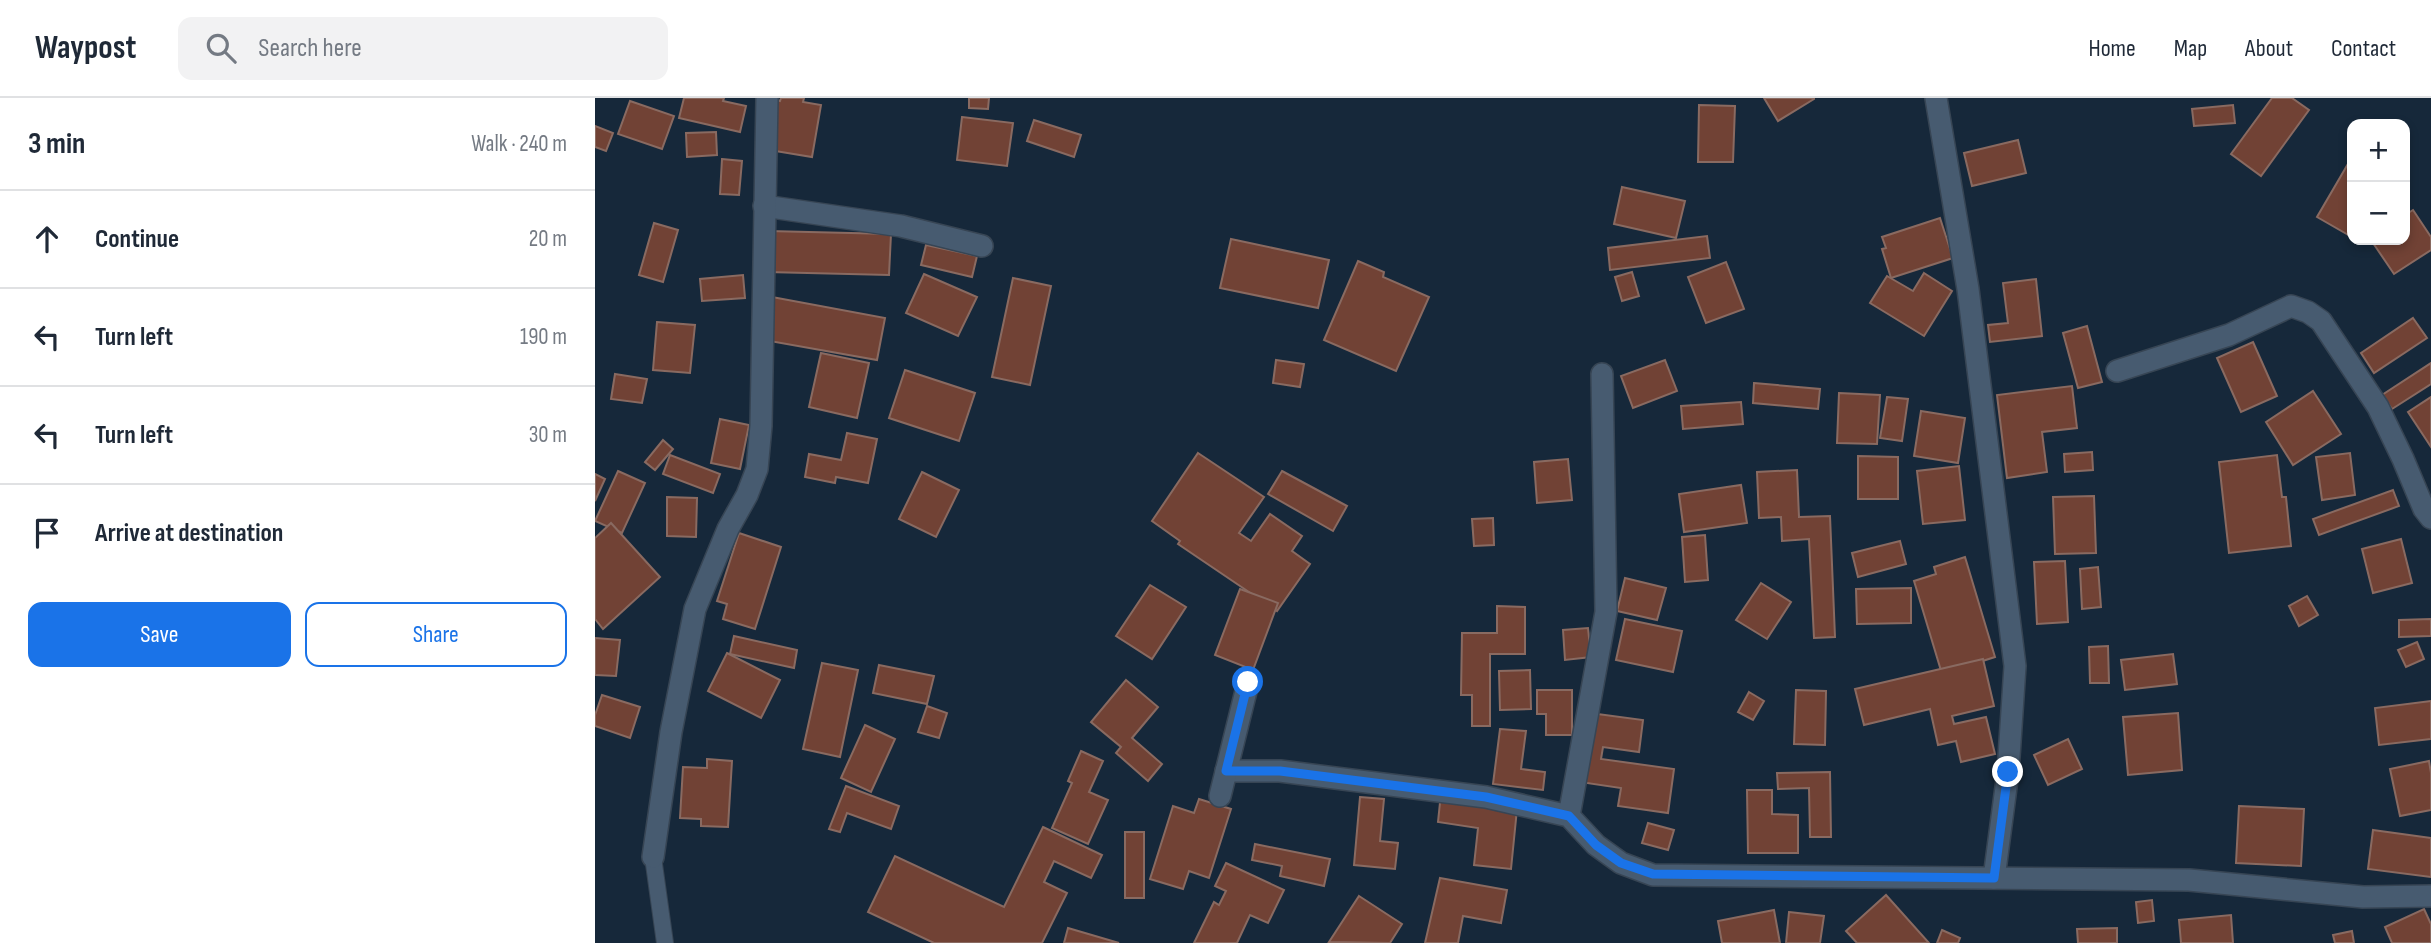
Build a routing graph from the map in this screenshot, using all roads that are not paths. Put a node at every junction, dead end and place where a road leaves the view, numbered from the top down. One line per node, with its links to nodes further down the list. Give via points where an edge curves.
1 (767, 98): 3 (street)
2 (1936, 98): 13 (street, via 1968,289 2015,666)
3 (764, 206): 4 (street, via 901,226); 12 (street, via 757,469 695,609)
4 (982, 246)
5 (2117, 372): 7 (street, via 2229,335 2291,306 2308,312 2321,321 2378,407)
6 (1602, 374): 11 (street, via 1606,612)
7 (2431, 518)
8 (1248, 682): 9 (street)
9 (1226, 771): 10 (street); 11 (street, via 1280,771 1486,797)
10 (1220, 796)
11 (1569, 816): 13 (street, via 1621,863 1653,874)
12 (653, 856): 15 (lane)
13 (1994, 878): 14 (street, via 2189,880 2363,897)
14 (2431, 896)
15 (665, 943)

